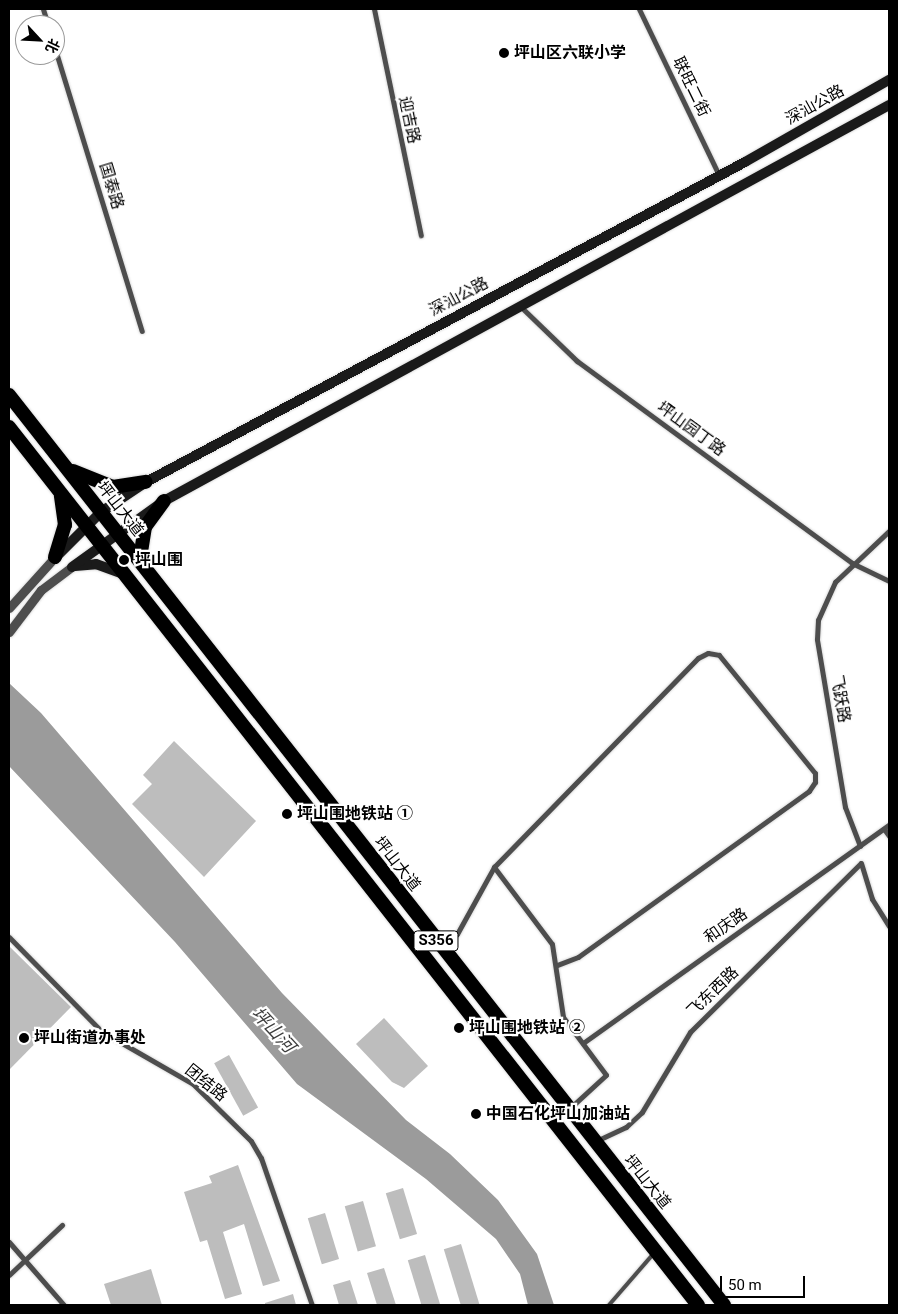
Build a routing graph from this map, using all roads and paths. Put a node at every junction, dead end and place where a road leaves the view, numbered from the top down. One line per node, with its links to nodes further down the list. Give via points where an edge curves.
1 (374, 9): 7 (street, 迎吉路)
2 (639, 9): 6 (street, 联旺二街)
3 (60, 65): 9 (street, 国泰路)
4 (889, 80): 6 (main road, 深汕公路)
5 (889, 105): 8 (main road)
6 (719, 176): 13 (main road, 深汕公路)
7 (421, 235)
8 (521, 307): 15 (main road); 22 (street, 坪山园丁路, via 577,361)
9 (142, 331)
10 (9, 395): 12 (highway, 坪山大道 / S356)
11 (9, 427): 14 (highway)
12 (61, 462): 13 (highway, via 98,484 113,487); 16 (highway, 坪山大道 / S356)
13 (146, 482): 16 (main road, 深汕公路)
14 (60, 492): 17 (highway); 21 (highway, via 65,525)
15 (164, 501): 19 (main road); 25 (highway, via 145,527 141,540 144,564)
16 (100, 512): 17 (main road, 深汕公路); 19 (highway, 坪山大道 / S356)
17 (86, 526): 20 (highway); 21 (main road, 深汕公路)
18 (889, 531): 22 (street, 飞跃路)
19 (116, 532): 20 (main road); 25 (highway, 坪山大道 / S356)
20 (100, 544): 23 (main road); 24 (highway)
21 (55, 557): 27 (street)
22 (852, 563): 26 (street, 坪山园丁路); 32 (street, 飞跃路, via 824,602 817,639 846,807)
23 (72, 566): 24 (main road, via 96,564); 28 (street, via 42,590)
24 (124, 574): 43 (highway)
25 (150, 575): 36 (highway, 坪山大道 / S356)
26 (889, 581)
27 (9, 608)
28 (9, 632)
29 (889, 825): 30 (street, 和庆路)
30 (884, 829): 31 (street); 32 (street, 和庆路)
31 (889, 836)
32 (860, 846): 38 (street, 和庆路)
33 (494, 867): 36 (street, via 457,934); 37 (street, via 552,944); 37 (street, via 546,816 609,746 698,658 708,653 727,661 815,774 815,782 809,791 578,958)
34 (889, 926): 40 (street, 飞东西路, via 872,899 861,864 690,1032 642,1112 626,1127)
35 (9, 937): 47 (street, 团结路, via 101,1031 193,1084 251,1141 261,1158)
36 (442, 949): 39 (highway, 坪山大道 / S356)
37 (557, 965): 38 (street, via 558,1004)
38 (583, 1043): 39 (street, via 606,1075)
39 (568, 1110): 40 (highway, 坪山大道 / S356)
40 (594, 1143): 50 (highway, 坪山大道 / S356)
41 (62, 1226): 44 (street)
42 (9, 1242): 44 (street)
43 (655, 1251): 48 (lane); 49 (highway)
44 (25, 1261): 45 (street); 46 (street)
45 (9, 1275)
46 (64, 1305)
47 (312, 1305)
48 (609, 1305)
49 (698, 1305)
50 (724, 1305)

